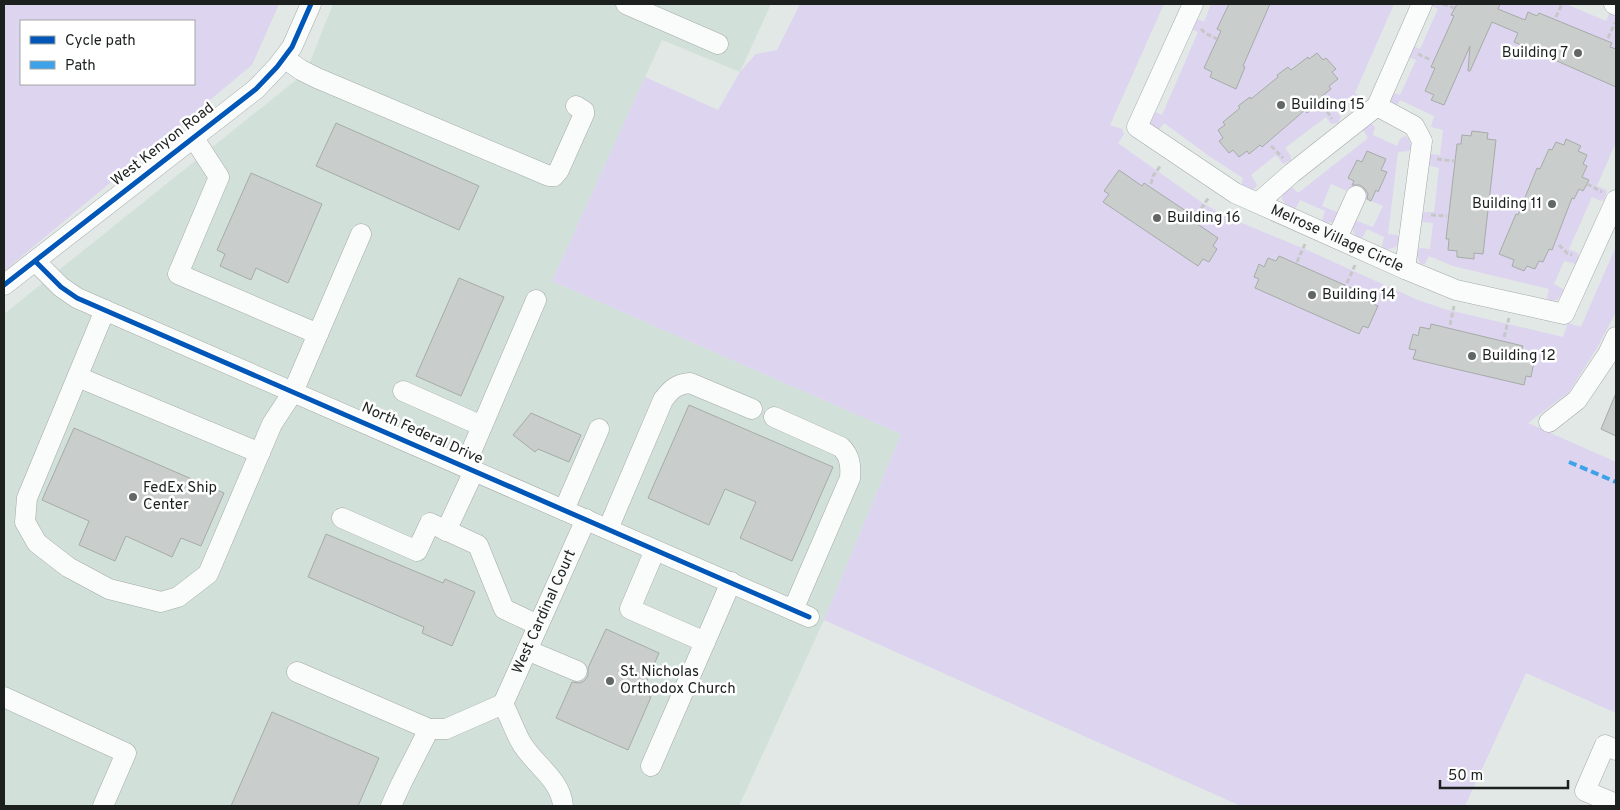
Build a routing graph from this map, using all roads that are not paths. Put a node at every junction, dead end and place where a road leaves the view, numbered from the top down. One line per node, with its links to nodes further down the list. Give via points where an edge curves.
1 (311, 4): 6 (street, West Kenyon Road)
2 (626, 4): 5 (street)
3 (1193, 4): 12 (street, Melrose Village Circle, via 1137,127 1235,193)
4 (1422, 4): 8 (street)
5 (718, 44)
6 (284, 58): 7 (street, via 317,78 549,176 554,176 559,170 584,114); 9 (street, West Kenyon Road, via 256,89)
7 (576, 106)
8 (1377, 106): 12 (street); 16 (street, via 1414,126 1422,141)
9 (193, 137): 15 (street, West Kenyon Road); 20 (street, via 219,177 178,274)
10 (1356, 196): 14 (street)
11 (1616, 200): 16 (street, Melrose Village Circle, via 1564,314 1456,290)
12 (1258, 203): 14 (street, Melrose Village Circle)
13 (361, 234): 20 (street)
14 (1337, 238): 16 (street, Melrose Village Circle)
15 (35, 261): 17 (street, West Kenyon Road); 19 (street, North Federal Drive, via 61,287 77,298)
16 (1405, 269)
17 (4, 284)
18 (536, 300): 28 (street)
19 (106, 310): 22 (street); 24 (street, North Federal Drive)
20 (318, 334): 24 (street)
21 (1613, 350): 27 (street, via 1577,400)
22 (78, 377): 30 (street); 30 (street, via 27,498 25,522 37,543 52,555 109,589 161,602 178,597 208,574)
23 (403, 391): 28 (street)
24 (293, 392): 30 (street, via 272,424); 31 (street, North Federal Drive)
25 (752, 409): 35 (street, via 690,384 679,384 669,391)
26 (774, 417): 38 (street, North Federal Drive, via 841,447 848,454 850,478 801,613)
27 (1549, 422)
28 (482, 426): 31 (street)
29 (599, 429): 32 (street)
30 (260, 453)
31 (470, 468): 32 (street, North Federal Drive); 36 (street)
32 (564, 510): 34 (street, North Federal Drive)
33 (342, 518): 36 (street, via 417,551 430,523)
34 (586, 519): 35 (street, North Federal Drive); 39 (street, West Cardinal Court)
35 (608, 529): 37 (street, North Federal Drive)
36 (446, 531): 39 (street, via 478,545 504,609)
37 (655, 550): 38 (street, North Federal Drive); 40 (street, via 630,609)
38 (731, 582): 40 (street)
39 (538, 625): 41 (street, West Cardinal Court)
40 (705, 642): 48 (street)
41 (527, 650): 42 (street); 45 (street, West Cardinal Court)
42 (577, 671)
43 (298, 672): 46 (street)
44 (4, 697): 50 (street, via 126,753)
45 (503, 704): 46 (street, via 446,729); 52 (street, via 523,745 548,774 563,800)
46 (430, 729): 51 (street)
47 (1616, 750): 49 (street, via 1606,745 1584,791)
48 (652, 766)
49 (1616, 804)
50 (103, 806)
51 (391, 806)
52 (563, 806)

